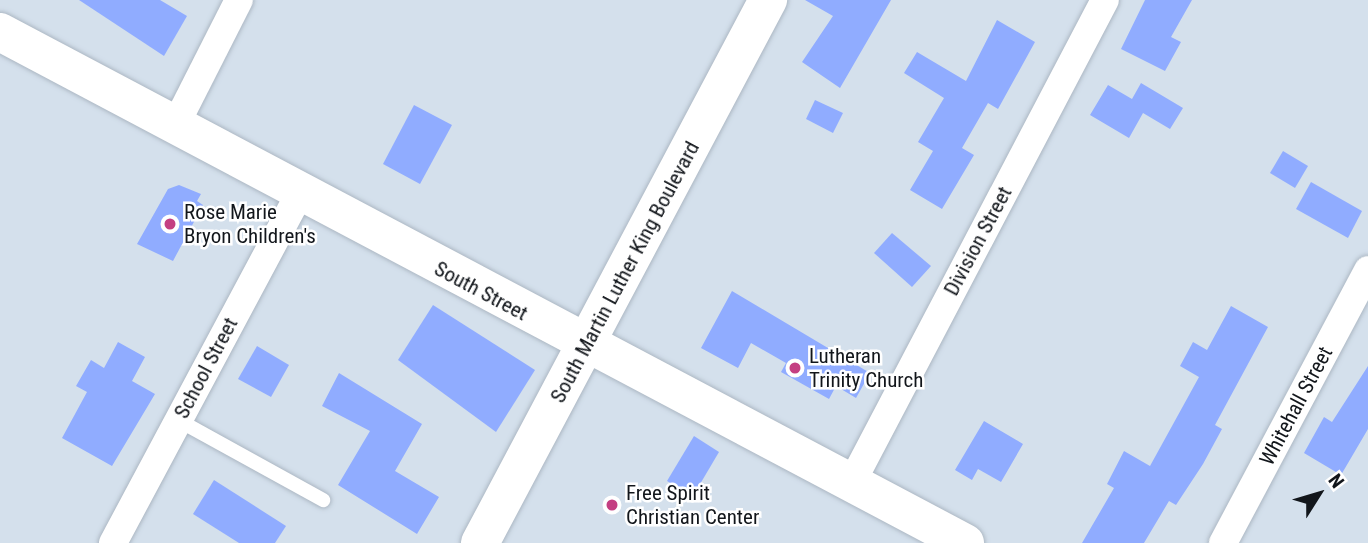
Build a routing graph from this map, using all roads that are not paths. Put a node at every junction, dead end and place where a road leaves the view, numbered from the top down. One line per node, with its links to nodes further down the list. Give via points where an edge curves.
1 (239, 0): 5 (street)
2 (768, 0): 8 (street, South Martin Luther King Boulevard)
3 (1105, 0): 10 (street, Division Street)
4 (3, 40): 5 (street, South Street)
5 (175, 126): 6 (street, South Street)
6 (299, 194): 8 (street, South Street); 9 (street, School Street)
7 (1368, 270): 15 (street, Whitehall Street)
8 (585, 347): 10 (street, South Street); 13 (street, South Martin Luther King Boulevard)
9 (178, 420): 11 (lane); 12 (street, School Street)
10 (852, 482): 14 (street, South Street)
11 (323, 500)
12 (113, 543)
13 (480, 543)
14 (965, 543)
15 (1223, 543)

